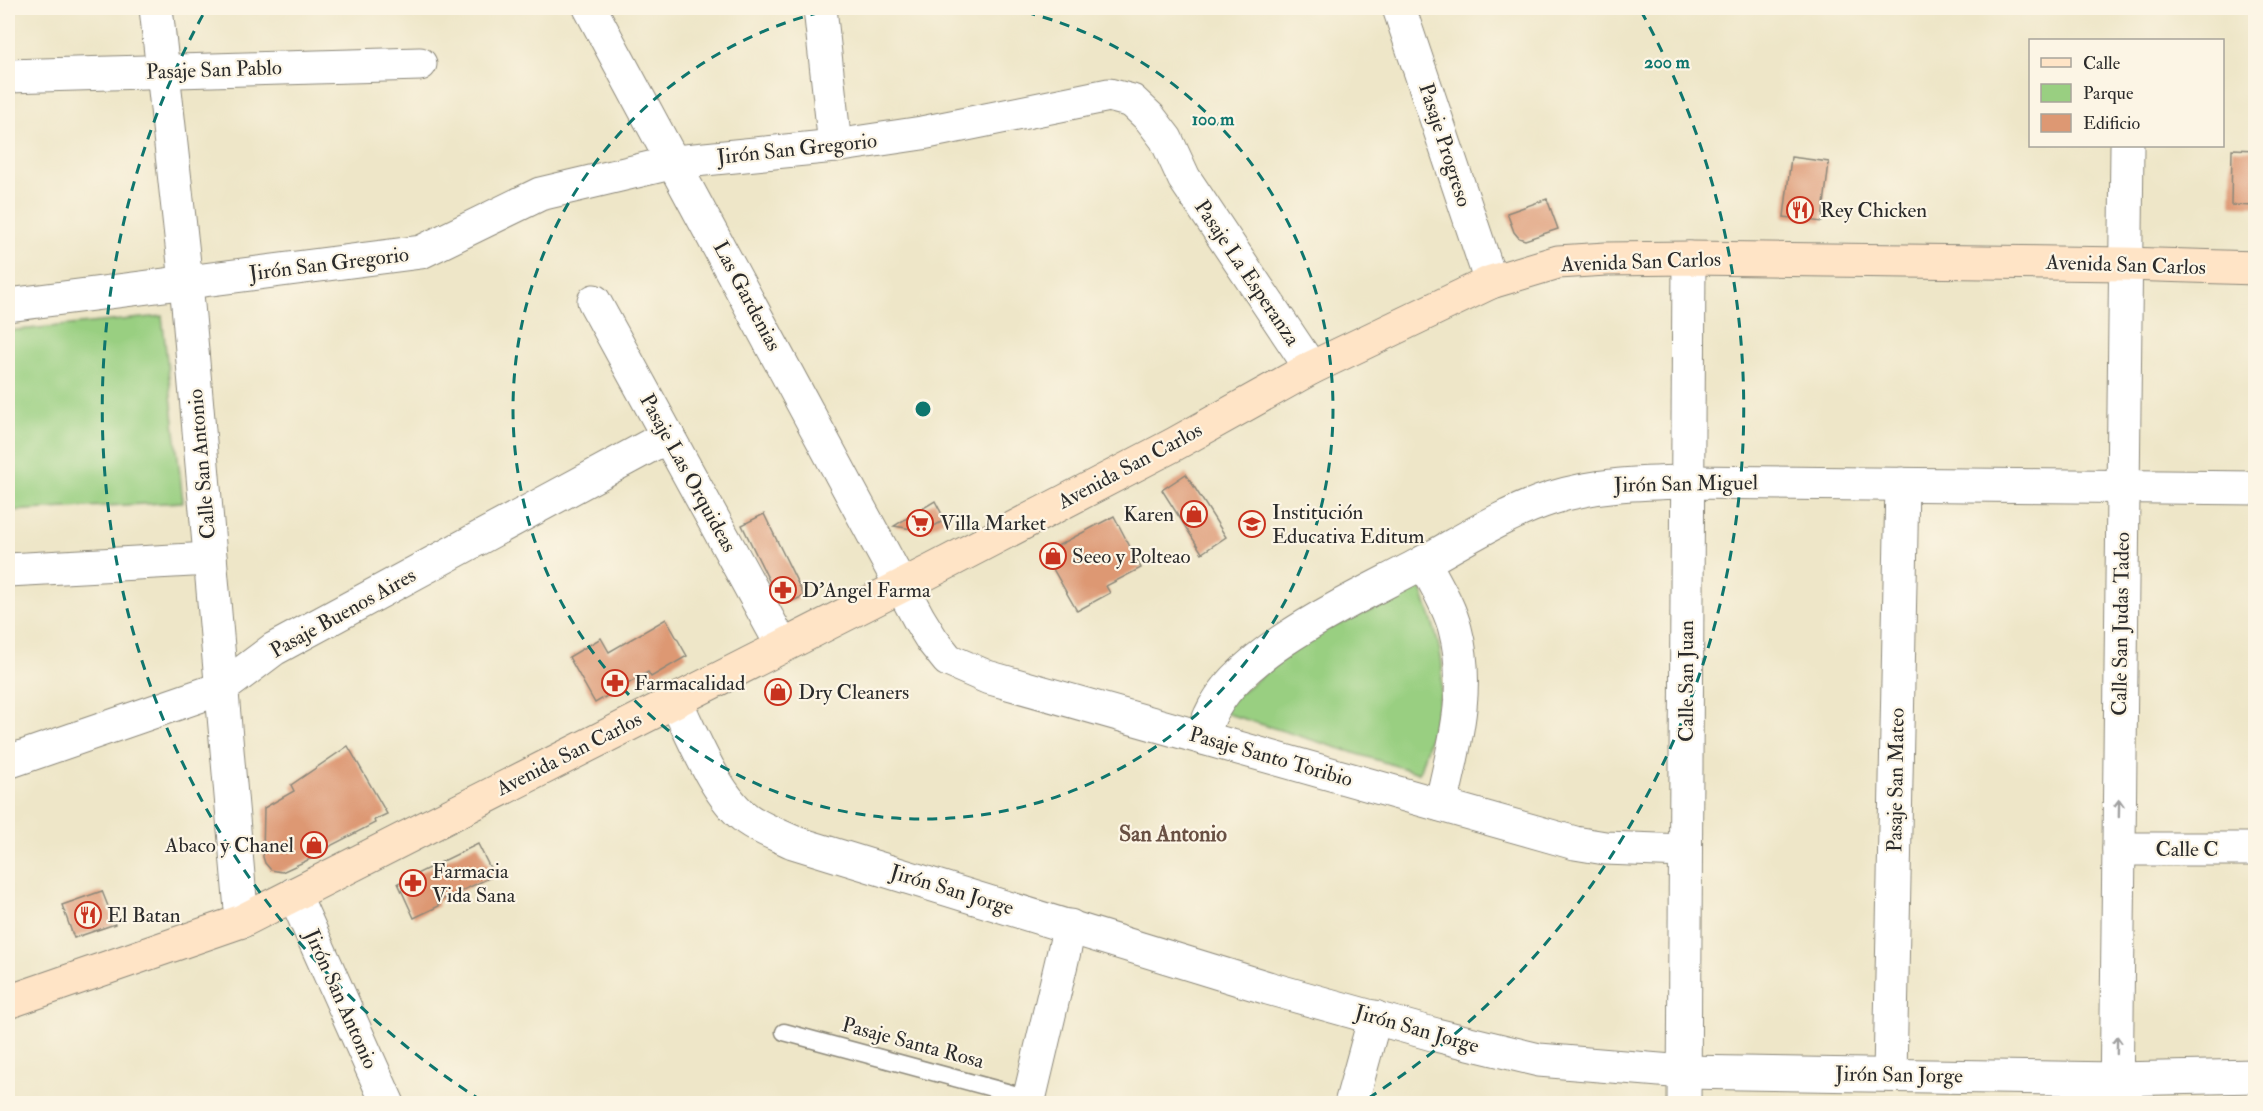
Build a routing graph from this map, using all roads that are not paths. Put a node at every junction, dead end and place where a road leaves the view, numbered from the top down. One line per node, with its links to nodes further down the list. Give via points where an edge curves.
1 (156, 8): 6 (street, Calle San Antonio)
2 (590, 8): 10 (street, Las Gardenias)
3 (820, 8): 8 (street)
4 (1399, 8): 16 (street, Pasaje Progreso)
5 (420, 64): 6 (street, Pasaje San Pablo)
6 (163, 72): 7 (street, Pasaje San Pablo); 15 (street, Calle San Antonio)
7 (8, 76)
8 (835, 146): 10 (street, Jirón San Gregorio); 11 (street, Jirón San Gregorio, via 922,134 1109,95 1132,101 1150,118 1166,139)
9 (2127, 147): 13 (street, Calle San Judas Tadeo)
10 (675, 162): 15 (street, Jirón San Gregorio, via 540,194 421,252); 28 (street, Las Gardenias)
11 (1184, 178): 19 (street, Pasaje La Esperanza)
12 (1689, 258): 13 (main road, Avenida San Carlos); 16 (main road, Avenida San Carlos, via 1558,262); 21 (street, Calle San Juan)
13 (2125, 264): 14 (main road, Avenida San Carlos); 23 (street, Calle San Judas Tadeo)
14 (2256, 268)
15 (186, 282): 18 (street, Jirón San Gregorio); 25 (street, Calle San Antonio)
16 (1491, 282): 19 (main road, Avenida San Carlos)
17 (594, 301): 20 (street, Pasaje Las Orquideas)
18 (8, 305)
19 (1311, 368): 28 (main road, Avenida San Carlos, via 1173,445)
20 (668, 436): 29 (street, Pasaje Las Orquideas); 30 (street, Pasaje Buenos Aires, via 274,649)
21 (1687, 482): 22 (street, Jirón San Miguel); 26 (street, Jirón San Miguel, via 1606,485 1550,499 1493,523); 37 (street, Calle San Juan)
22 (1902, 484): 23 (street, Jirón San Miguel); 44 (street, Pasaje San Mateo)
23 (2122, 486): 24 (street, Jirón San Miguel); 35 (street, Calle San Judas Tadeo, one-way to 23)
24 (2256, 488)
25 (210, 559): 27 (street); 30 (street, Calle San Antonio)
26 (1424, 562): 32 (street, Jirón San Miguel, via 1293,633 1262,656 1216,704); 34 (street, via 1455,628 1463,689)
27 (8, 570)
28 (902, 584): 29 (main road, Avenida San Carlos); 32 (street, Pasaje Santo Toribio, via 932,640 948,660 987,677)
29 (782, 645): 31 (main road, Avenida San Carlos)
30 (222, 688): 33 (street, Pasaje Buenos Aires); 39 (street, Calle San Antonio)
31 (675, 700): 38 (main road, Avenida San Carlos); 40 (street, Jirón San Jorge, via 724,794 745,818 793,842)
32 (1204, 738): 34 (street, Pasaje Santo Toribio)
33 (8, 762)
34 (1441, 805): 37 (street, Pasaje Santo Toribio, via 1585,845)
35 (2118, 849): 36 (street, Calle C); 47 (street, Calle San Judas Tadeo, one-way to 35)
36 (2256, 849)
37 (1685, 851): 46 (street, Calle San Juan)
38 (294, 894): 39 (main road, Avenida San Carlos); 49 (street, Jirón San Antonio)
39 (242, 921): 41 (main road, Avenida San Carlos)
40 (1070, 926): 42 (street, Jirón San Jorge); 48 (street)
41 (9, 994)
42 (1375, 1017): 46 (street, Jirón San Jorge, via 1539,1060); 50 (street)
43 (784, 1032): 48 (lane, Pasaje Santa Rosa)
44 (1890, 1075): 46 (street, Jirón San Jorge); 47 (street, Jirón San Jorge)
45 (2256, 1076): 47 (street, Jirón San Jorge)
46 (1684, 1088)
47 (2116, 1091)
48 (1029, 1101)
49 (388, 1104)
50 (1351, 1104)

